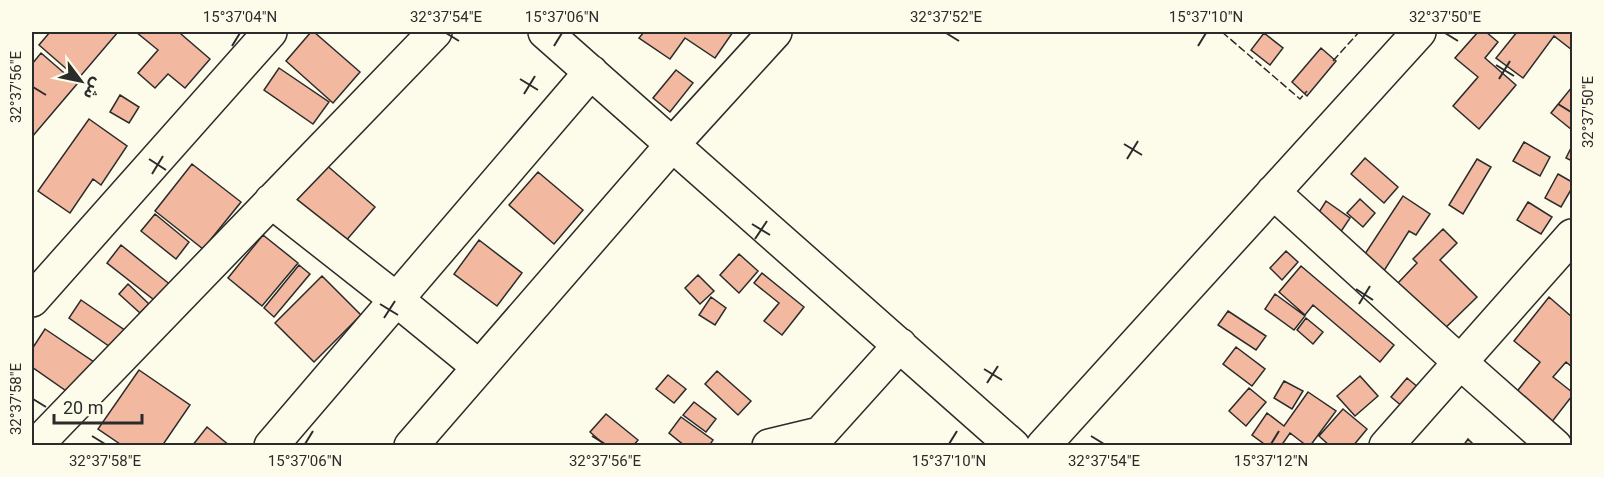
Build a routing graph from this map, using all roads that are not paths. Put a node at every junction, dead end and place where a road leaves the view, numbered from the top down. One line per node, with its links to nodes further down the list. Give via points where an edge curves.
1 (270, 32): 11 (street)
2 (435, 32): 9 (street)
3 (545, 32): 6 (street)
4 (775, 32): 7 (street)
5 (1419, 32): 8 (street)
6 (591, 72): 7 (street); 12 (street)
7 (672, 145): 13 (street); 15 (street)
8 (1273, 192): 14 (street); 22 (street)
9 (271, 201): 12 (street); 16 (street)
10 (1572, 236): 14 (street)
11 (32, 300)
12 (397, 300): 15 (street); 18 (street)
13 (900, 345): 17 (street); 21 (street)
14 (1461, 363): 23 (street); 24 (street)
15 (478, 367): 19 (street)
16 (43, 436)
17 (814, 440): 20 (street)
18 (271, 446)
19 (411, 446)
20 (769, 446)
21 (1013, 446)
22 (1043, 446)
23 (1386, 446)
24 (1555, 446)

